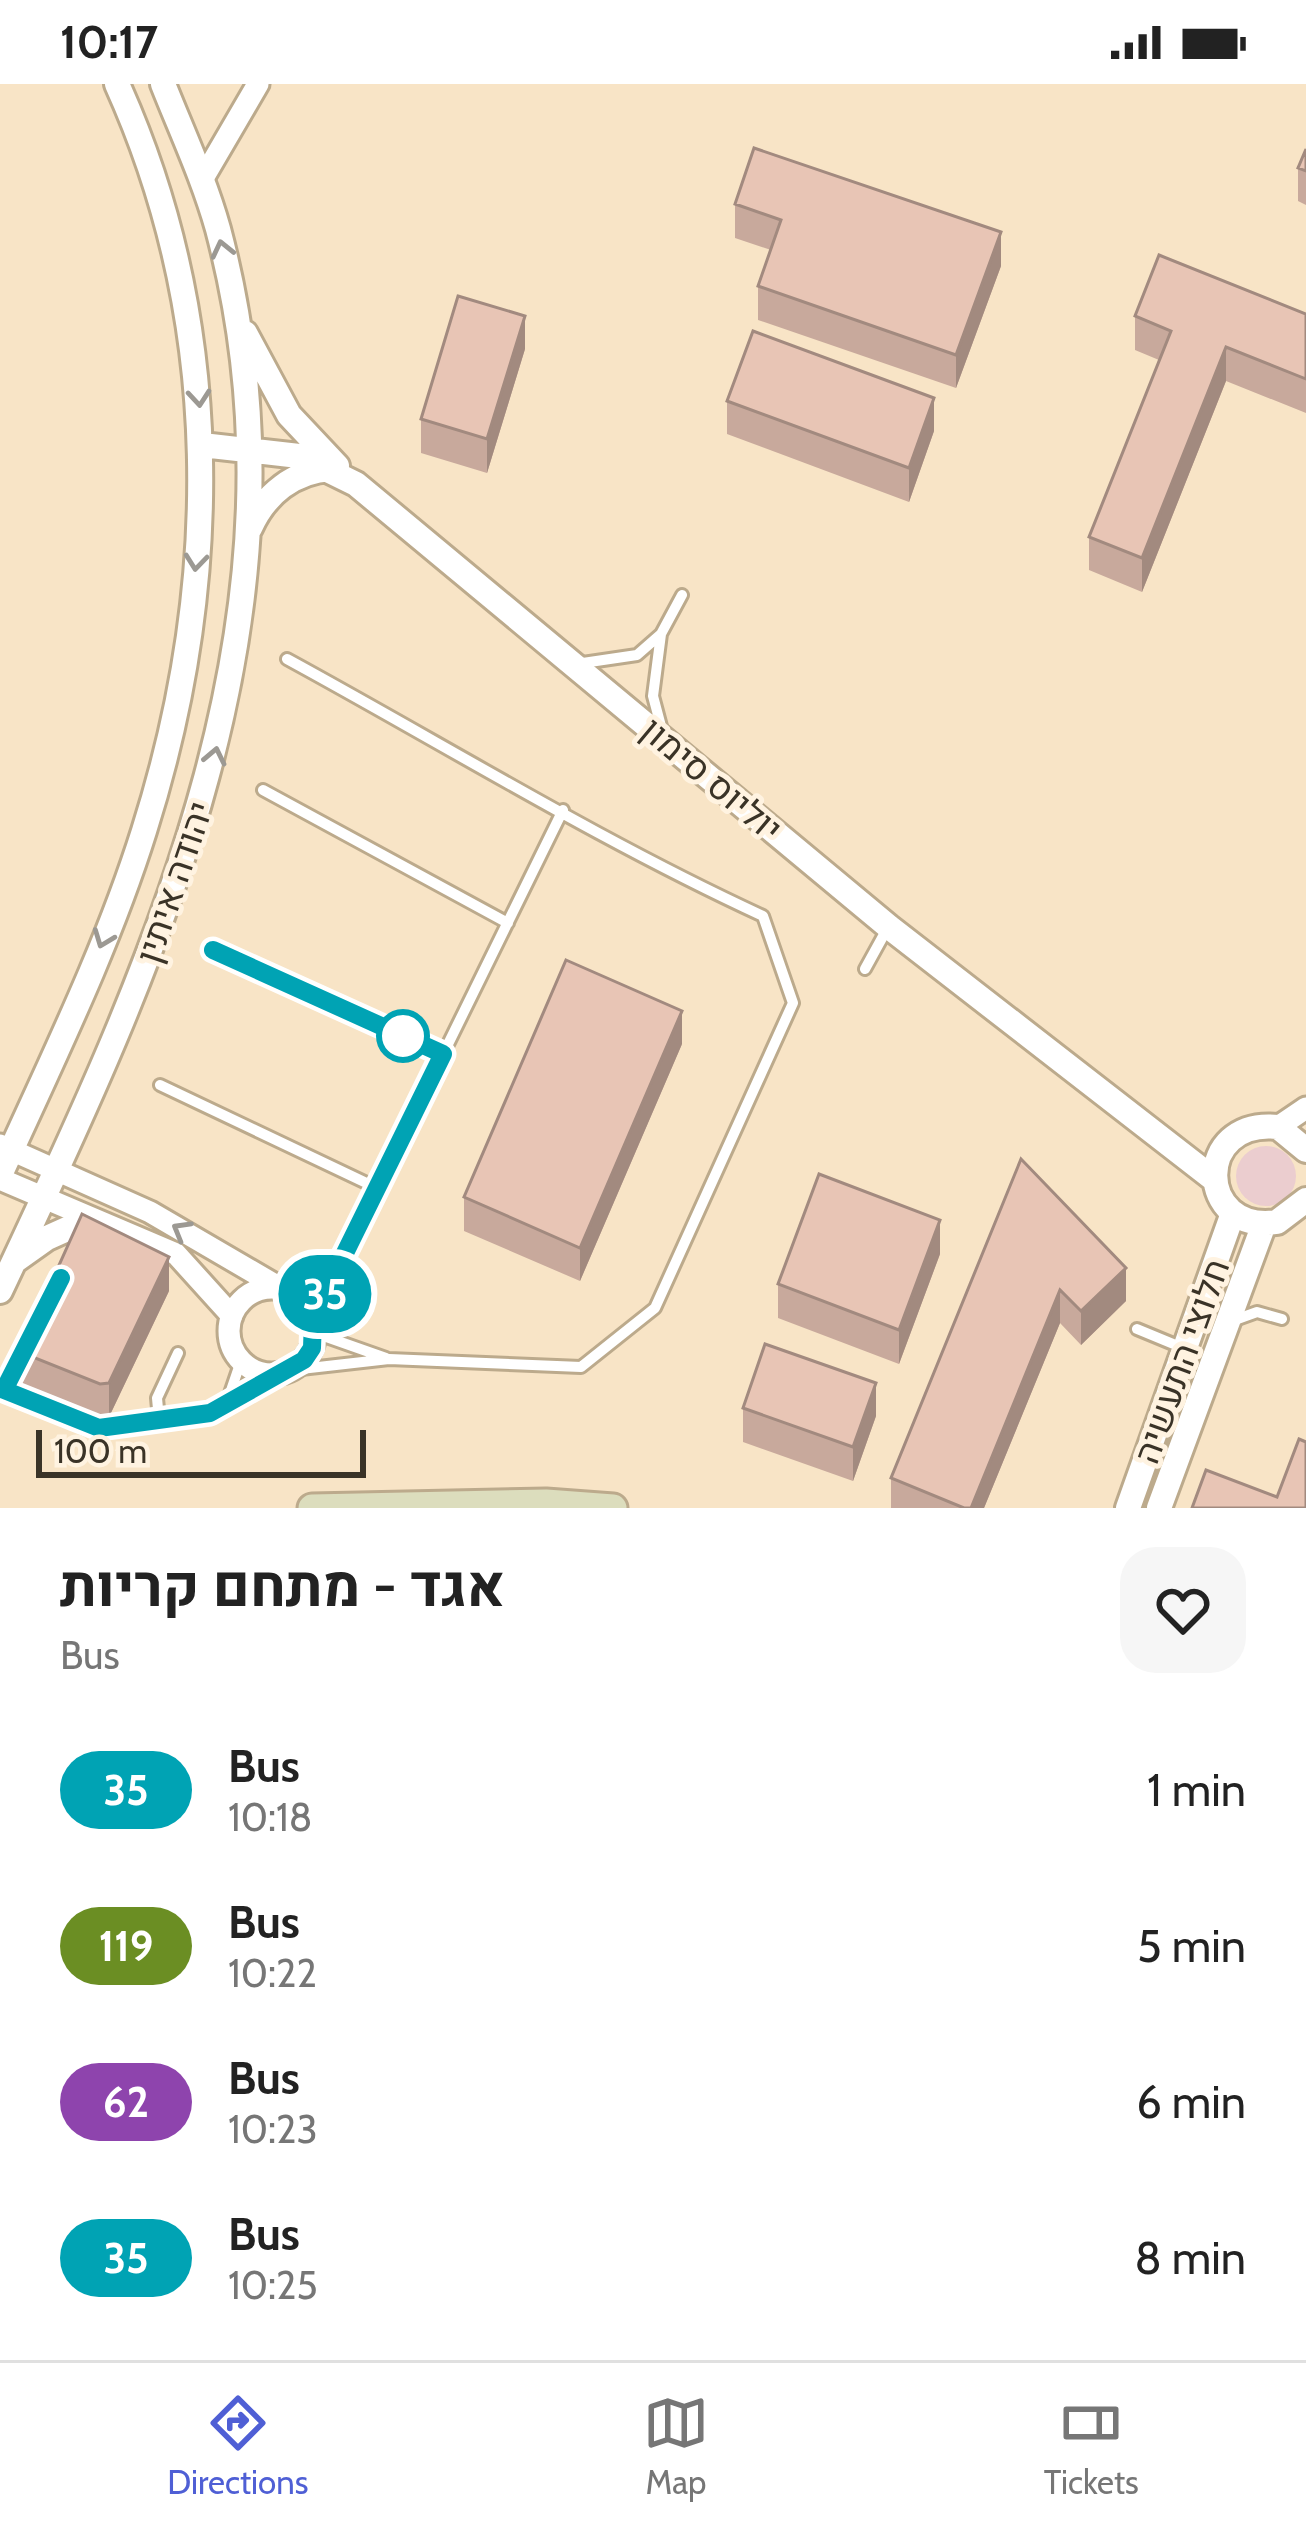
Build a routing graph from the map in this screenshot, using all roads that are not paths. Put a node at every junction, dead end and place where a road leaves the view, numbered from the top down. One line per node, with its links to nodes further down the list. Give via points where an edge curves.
1 (163, 84): 4 (street)
2 (258, 84): 4 (street)
3 (116, 88): 6 (street, one-way to 6, via 158,188 183,277)
4 (202, 180): 5 (street, one-way to 4)
5 (234, 305): 7 (street); 9 (street, via 289,415)
6 (202, 445): 7 (street, יוליוס סימון); 28 (street, יהודה איתין, one-way to 28, via 197,550 167,751 112,916)
7 (251, 447): 8 (street, יוליוס סימון); 10 (street, יהודה איתין)
8 (332, 469): 9 (street, יוליוס סימון); 10 (street, via 268,496)
9 (356, 484): 14 (street, יוליוס סימון)
10 (245, 554): 30 (street, יהודה איתין, one-way to 10, via 186,861 228,689)
11 (682, 595): 12 (lane)
12 (661, 634): 14 (lane, via 637,655); 15 (lane, via 652,696)
13 (287, 658): 17 (lane)
14 (574, 664): 15 (street, יוליוס סימון)
15 (669, 743): 19 (street, יוליוס סימון)
16 (263, 790): 18 (lane)
17 (563, 810): 18 (lane); 51 (lane, via 644,861 763,916 793,1003 655,1308 581,1367)
18 (508, 923): 22 (lane)
19 (889, 927): 21 (lane); 27 (street, יוליוס סימון)
20 (213, 950): 22 (lane)
21 (865, 969)
22 (443, 1054): 33 (lane)
23 (160, 1085): 33 (lane)
24 (1306, 1108): 25 (street)
25 (1278, 1127): 26 (street); 29 (street)
26 (1231, 1138): 27 (street); 32 (street)
27 (1159, 1141): 32 (street, יוליוס סימון)
28 (6, 1147): 30 (street); 31 (street, יהודה איתין)
29 (1306, 1150)
30 (58, 1168): 34 (street, יהודה איתין); 42 (street, one-way to 30)
31 (0, 1177): 34 (street)
32 (1215, 1180): 36 (street)
33 (377, 1188): 39 (lane)
34 (44, 1199): 37 (street); 40 (street, יהודה איתין)
35 (1306, 1200): 38 (street, via 1289,1217)
36 (1233, 1213): 38 (street); 49 (street, חלוצי התעשיה)
37 (87, 1220): 40 (street); 43 (street, via 176,1254)
38 (1264, 1224): 47 (street, חלוצי התעשיה)
39 (344, 1256): 42 (lane); 45 (lane)
40 (14, 1262): 41 (street, יהודה איתין)
41 (0, 1291)
42 (289, 1292): 43 (street, via 258,1290); 45 (street)
43 (232, 1316): 52 (street, via 231,1345)
44 (1282, 1318): 47 (lane, via 1245,1314)
45 (314, 1326): 51 (lane); 53 (street, via 312,1348)
46 (1137, 1328): 49 (lane)
47 (1224, 1333): 59 (street, חלוצי התעשיה)
48 (32, 1334): 55 (lane, via 4,1390 99,1428)
49 (1186, 1349): 58 (street, חלוצי התעשיה)
50 (178, 1353): 55 (lane, via 157,1398)
51 (389, 1359): 53 (lane)
52 (242, 1361): 53 (street, via 263,1374); 54 (lane)
53 (285, 1372): 54 (lane)
54 (227, 1402): 55 (lane, via 210,1413)
55 (158, 1420)
56 (312, 1508): 57 (main road)
57 (613, 1508)
58 (1128, 1508)
59 (1159, 1508)

